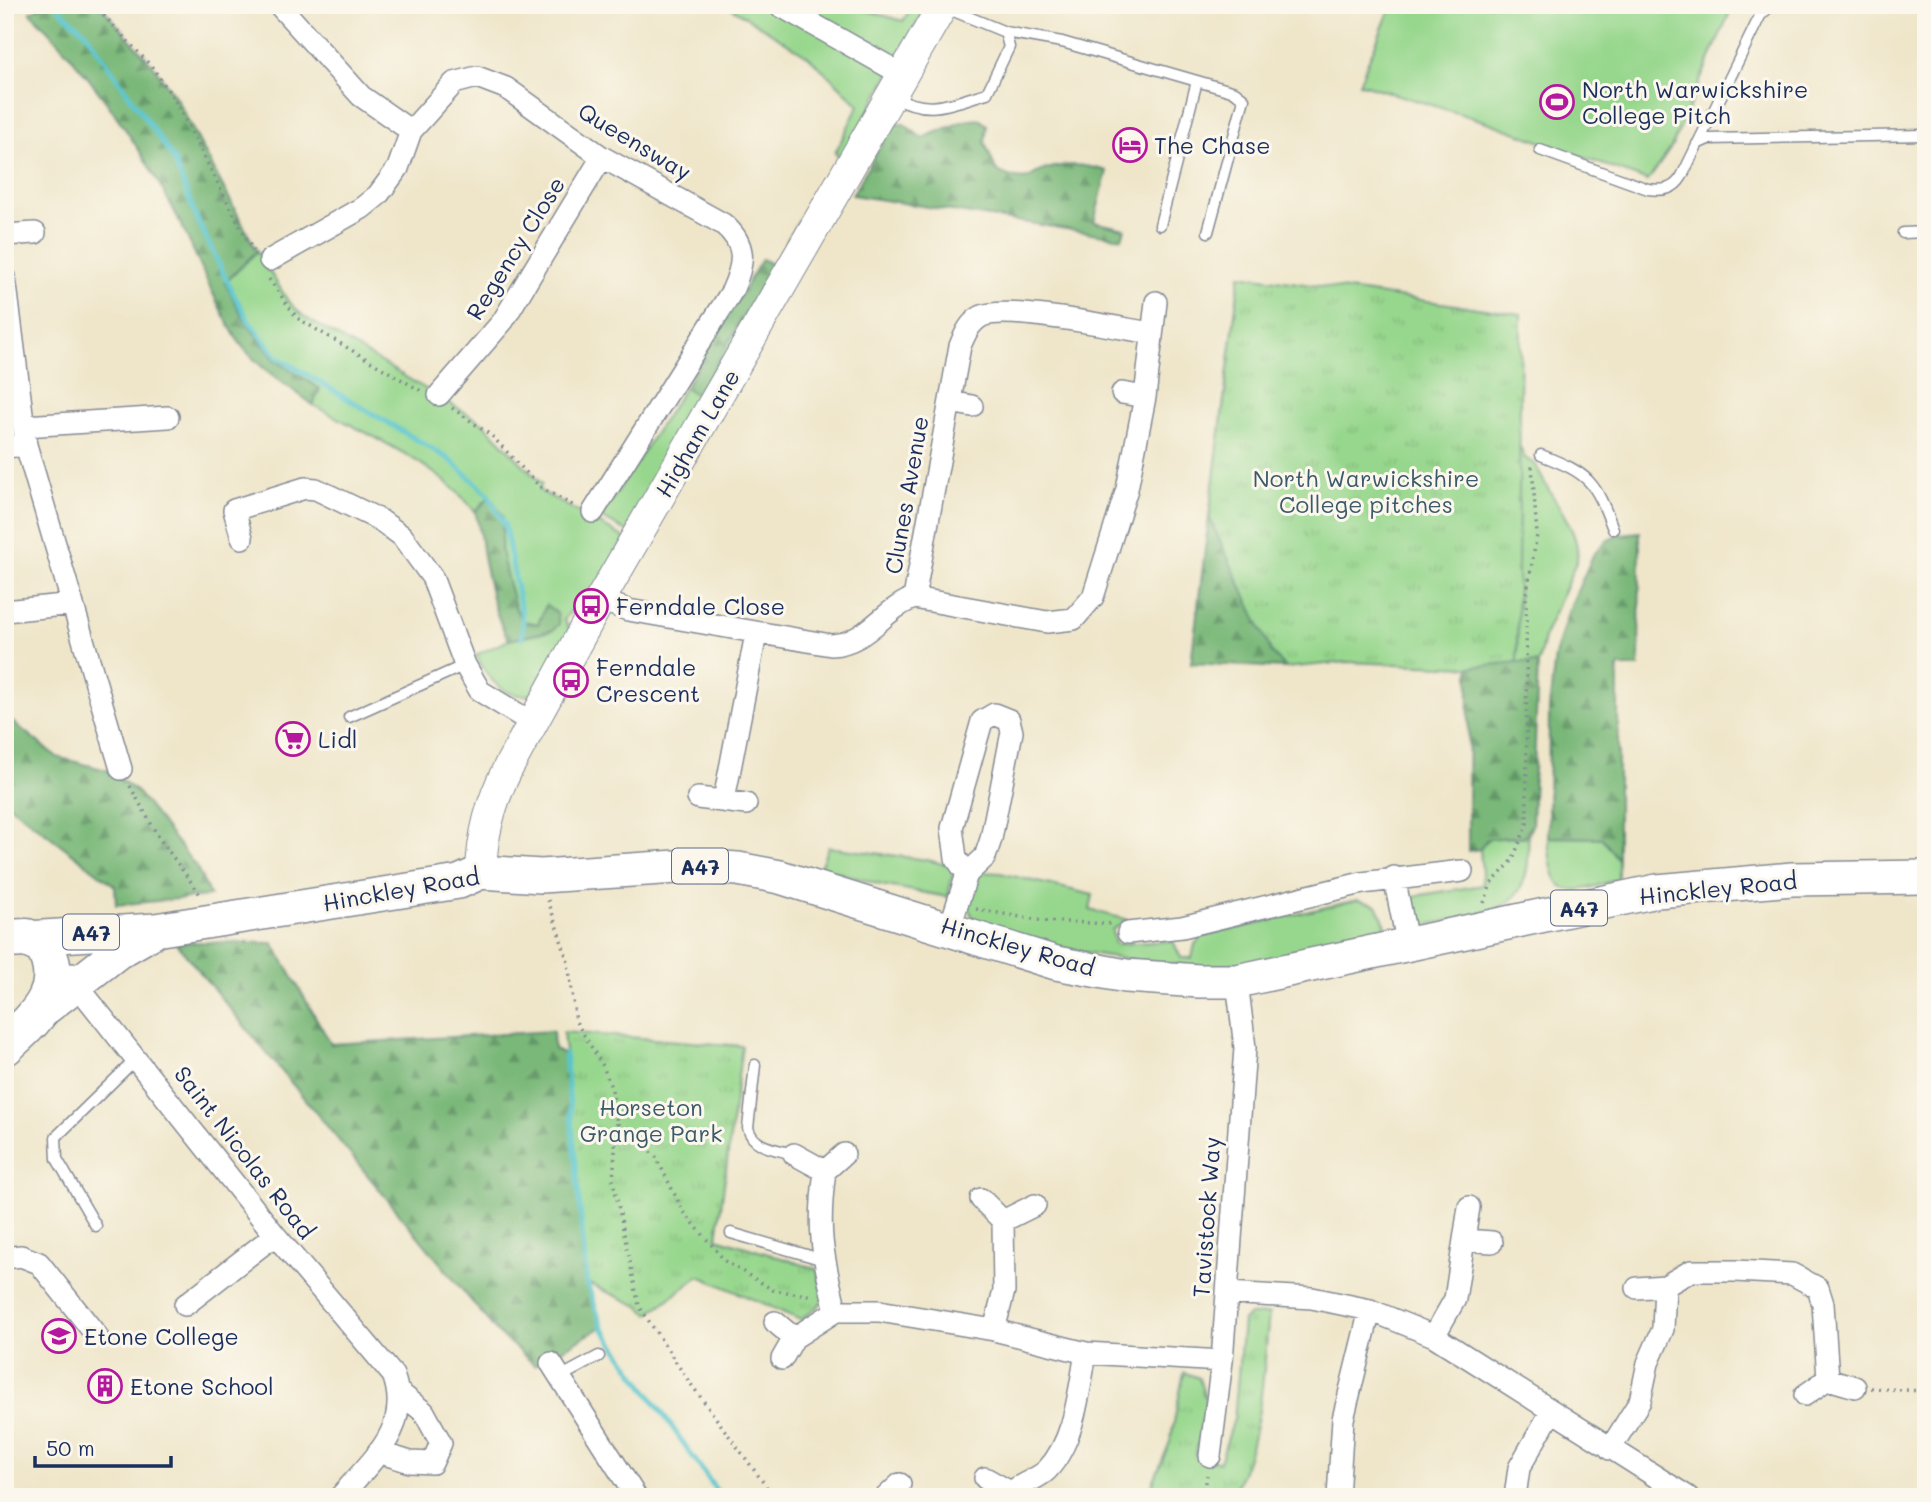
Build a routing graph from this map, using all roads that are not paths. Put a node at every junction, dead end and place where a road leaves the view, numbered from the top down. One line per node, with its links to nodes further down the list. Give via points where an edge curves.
1 (279, 5): 8 (street, via 362,96)
2 (779, 5): 7 (street)
3 (1771, 5): 10 (lane, via 1760,16)
4 (943, 6): 5 (lane); 7 (street, Higham Lane)
5 (1005, 32): 6 (lane, via 1062,42); 7 (lane, via 1009,47 987,93 941,107 916,108)
6 (1197, 81): 13 (lane); 14 (lane, via 1244,99)
7 (899, 86): 35 (street, Higham Lane)
8 (411, 131): 12 (street, Queensway, via 454,83 477,77 506,88); 19 (street, Queensway, via 398,168 378,195)
9 (1926, 135): 10 (lane, via 1709,139)
10 (1697, 144): 11 (lane, via 1678,183 1661,191)
11 (1540, 150)
12 (602, 156): 25 (street, Regency Close, via 503,321); 31 (street, Queensway, via 723,224 735,234 743,267 732,291)
13 (1160, 225)
14 (1208, 232)
15 (1926, 232): 17 (lane)
16 (35, 233): 18 (street)
17 (1903, 233)
18 (5, 235)
19 (264, 263)
20 (5, 277): 29 (street)
21 (1156, 302): 22 (street)
22 (1151, 333): 24 (street); 26 (street, Clunes Avenue, via 1007,313 981,317 964,336)
23 (1122, 394): 24 (street)
24 (1145, 397): 34 (street, via 1127,489 1093,597 1074,619 1047,622)
25 (436, 398)
26 (950, 402): 27 (street, Clunes Avenue); 34 (street, Clunes Avenue)
27 (972, 406)
28 (168, 417): 29 (street)
29 (19, 439): 36 (street)
30 (1537, 457): 32 (lane, via 1575,468 1592,482)
31 (587, 511)
32 (1613, 529)
33 (242, 538): 39 (street, via 234,510 294,489 316,489 380,520 402,536 432,577)
34 (914, 598): 38 (street, via 900,603 852,643 831,645)
35 (600, 600): 38 (street, via 628,610); 41 (street, Higham Lane)
36 (73, 604): 37 (street); 42 (street)
37 (5, 611)
38 (756, 634): 44 (street)
39 (465, 665): 40 (lane); 41 (street, via 480,691)
40 (349, 717)
41 (534, 724): 47 (street, Higham Lane, via 497,789 484,836)
42 (121, 769)
43 (698, 798): 44 (street)
44 (724, 800): 45 (street)
45 (746, 804)
46 (1462, 871): 49 (street)
47 (481, 872): 51 (main road, Hinckley Road / A47, via 541,876 692,866 738,869); 52 (main road, Hinckley Road / A47, via 447,884)
48 (967, 874): 48 (street, via 956,858 952,828 982,721 995,713 1009,720 1012,732 991,839 985,857); 51 (street)
49 (1394, 877): 53 (street, via 1182,928); 55 (street)
50 (1926, 877): 55 (main road, Hinckley Road / A47, via 1792,879 1657,891)
51 (953, 916): 56 (main road, Hinckley Road / A47, via 1068,965 1152,978)
52 (155, 930): 54 (main road, A47); 57 (main road, A47)
53 (1128, 933)
54 (25, 941): 57 (street, Saint Nicolas Road, via 64,963); 58 (highway, A47, via 53,974)
55 (1408, 946): 56 (main road, Hinckley Road / A47)
56 (1237, 981): 78 (street, Tavistock Way, via 1245,1048)
57 (79, 984): 58 (main road, A47); 60 (street, Saint Nicolas Road)
58 (42, 1011): 59 (highway, A47)
59 (5, 1046)
60 (137, 1058): 69 (lane, via 56,1137 57,1159); 71 (street, Saint Nicolas Road)
61 (755, 1065): 62 (lane, via 750,1137)
62 (794, 1154): 64 (street)
63 (844, 1154): 64 (street)
64 (825, 1171): 75 (street, via 819,1217)
65 (981, 1199): 68 (street)
66 (1035, 1205): 68 (street)
67 (1469, 1207): 72 (street)
68 (1003, 1221): 83 (street, via 1004,1291)
69 (96, 1226)
70 (732, 1233): 75 (lane)
71 (275, 1235): 79 (street); 94 (street, Saint Nicolas Road, via 393,1374)
72 (1465, 1240): 73 (street); 85 (street, via 1455,1299)
73 (1492, 1242)
74 (5, 1258): 84 (street, via 21,1256 39,1263)
75 (824, 1260): 80 (street)
76 (1665, 1286): 77 (street); 92 (street, via 1691,1270 1792,1273 1807,1280 1822,1296); 97 (street, via 1663,1329 1648,1363 1640,1401)
77 (1637, 1288)
78 (1227, 1293): 81 (street, via 1312,1298); 90 (street, Tavistock Way)
79 (185, 1305)
80 (835, 1305): 83 (street); 86 (street)
81 (1370, 1310): 85 (street); 104 (street, via 1343,1419)
82 (775, 1322): 86 (street)
83 (994, 1330): 87 (street)
84 (97, 1336)
85 (1434, 1336): 96 (street)
86 (794, 1338): 89 (street)
87 (1086, 1353): 90 (street); 101 (street, via 1071,1427 1058,1455 1037,1480)
88 (598, 1356): 91 (lane)
89 (782, 1359)
90 (1222, 1361): 99 (street, Tavistock Way)
91 (555, 1370): 103 (street)
92 (1828, 1379): 93 (street); 95 (street)
93 (1855, 1387)
94 (400, 1393): 98 (street, via 393,1430); 98 (street, Saint Nicolas Road, via 424,1412 441,1443 438,1456 432,1463 421,1464)
95 (1805, 1395)
96 (1551, 1412): 97 (street); 105 (street, via 1519,1468)
97 (1610, 1449): 106 (street)
98 (378, 1452): 102 (street)
99 (1210, 1456)
100 (985, 1478): 101 (street)
101 (1009, 1494)
102 (340, 1497)
103 (636, 1497)
104 (1338, 1497)
105 (1515, 1497)
106 (1688, 1497)

